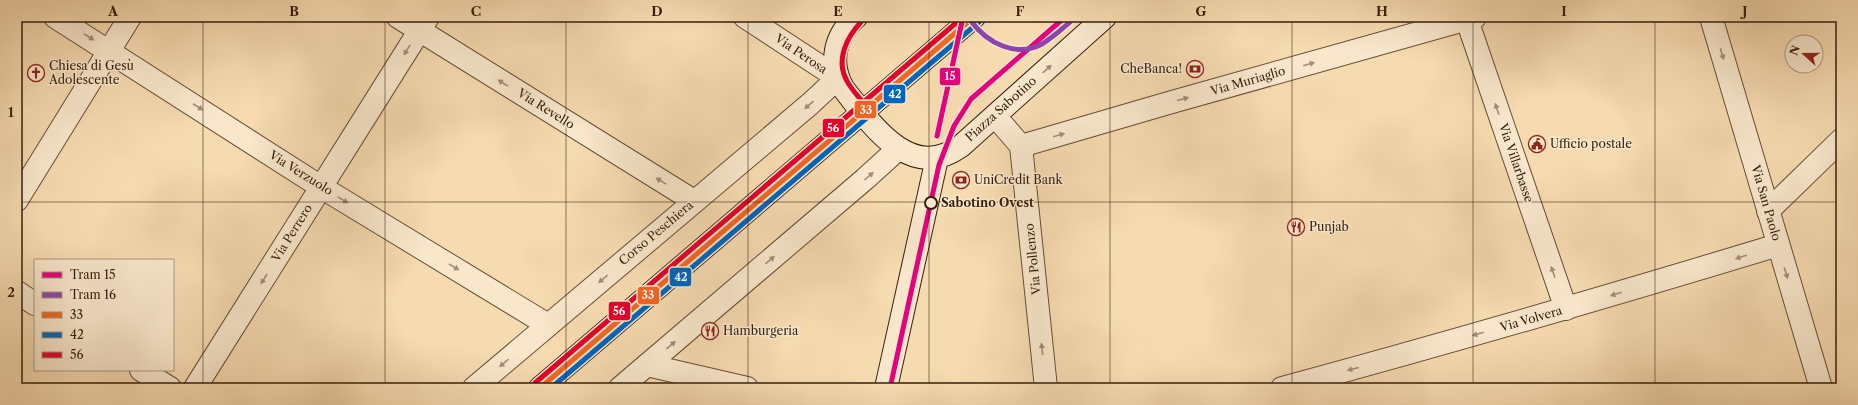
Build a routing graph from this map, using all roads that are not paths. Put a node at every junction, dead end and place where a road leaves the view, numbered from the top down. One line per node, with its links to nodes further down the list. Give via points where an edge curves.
1 (55, 17): 11 (street, Via Verzuolo, one-way to 11)
2 (130, 17): 11 (street)
3 (398, 17): 10 (street, Via Revello)
4 (745, 17): 12 (street, Via Perosa)
5 (856, 17): 12 (street, via 843,32 838,43 835,65)
6 (974, 17): 13 (street)
7 (1104, 17): 14 (street, Piazza Sabotino, one-way to 7)
8 (1711, 17): 22 (street, Via San Paolo, one-way to 22)
9 (1469, 18): 16 (street, Via Muriaglio, one-way to 9); 26 (street, Via Villarbasse, one-way to 9)
10 (423, 24): 19 (street, Via Perrero, one-way to 19); 21 (street, Via Revello, one-way to 10)
11 (110, 51): 19 (street, Via Verzuolo, one-way to 19); 20 (street)
12 (838, 78): 13 (street); 21 (street, Corso Peschiera, one-way to 21)
13 (862, 112): 17 (street); 34 (street)
14 (995, 116): 16 (street); 18 (street, Piazza Sabotino, via 952,152)
15 (1841, 140): 22 (street)
16 (1021, 146): 38 (street, Via Pollenzo, one-way to 16)
17 (898, 149): 18 (street, via 919,156); 28 (street, one-way to 17)
18 (937, 158): 37 (street)
19 (321, 187): 27 (street, Via Verzuolo, one-way to 27); 32 (street, Via Perrero, one-way to 32)
20 (17, 200)
21 (694, 201): 27 (street, Corso Peschiera, one-way to 27)
22 (1768, 211): 23 (street, Via San Paolo)
23 (1778, 245): 26 (street, Via Volvera, one-way to 26); 40 (street, Via San Paolo, one-way to 40)
24 (17, 292): 25 (street)
25 (34, 303)
26 (1566, 309): 30 (street, Via Volvera, one-way to 30)
27 (548, 325): 33 (street, Corso Peschiera, one-way to 33)
28 (647, 365): 35 (street); 36 (street)
29 (143, 371): 31 (street)
30 (1304, 385): 39 (street, Via Volvera)
31 (170, 388)
32 (195, 388)
33 (474, 388)
34 (540, 388)
35 (620, 388)
36 (747, 388)
37 (886, 388)
38 (1046, 388)
39 (1282, 388)
40 (1822, 388)

